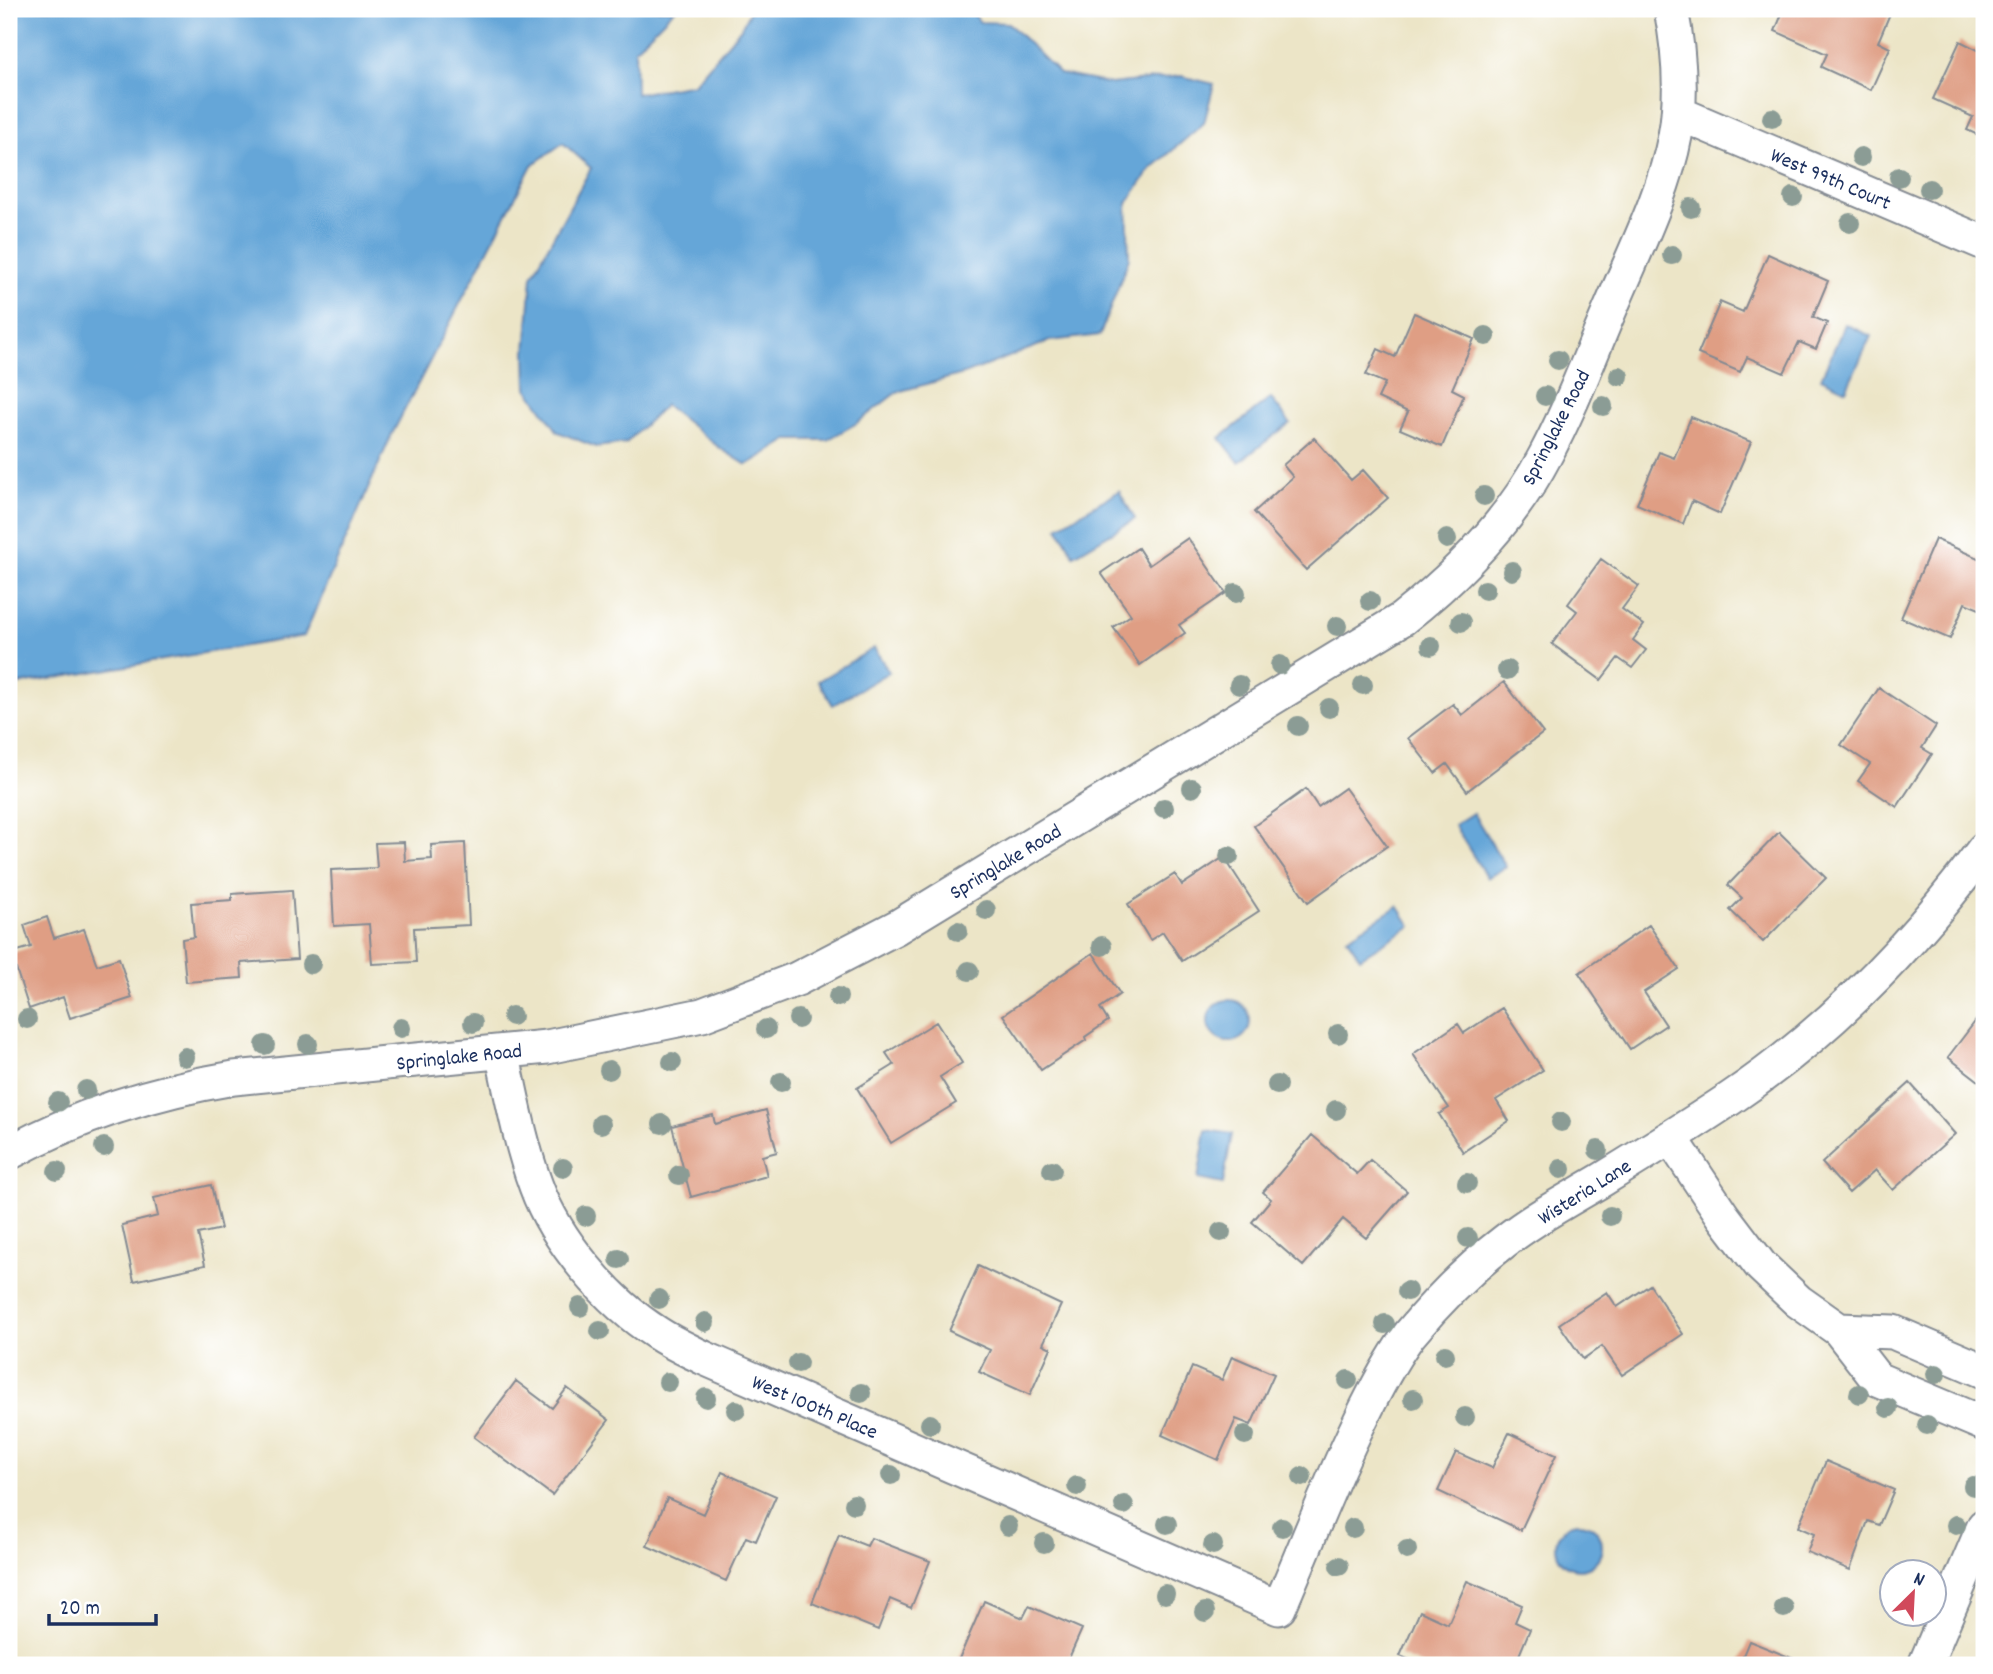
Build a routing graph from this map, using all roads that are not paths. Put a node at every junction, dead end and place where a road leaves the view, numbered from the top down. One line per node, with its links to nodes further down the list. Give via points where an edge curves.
1 (1671, 9): 2 (street, Springlake Road, via 1679,71)
2 (1678, 113): 3 (street, West 99th Court); 5 (street, Springlake Road, via 1675,138 1644,229 1545,457 1492,533 1441,589 1402,619 1235,722 897,927 809,973 702,1015)
3 (1984, 243)
4 (1984, 849): 6 (street, Wisteria Lane, via 1935,912 1857,996 1774,1067)
5 (502, 1052): 7 (street, Springlake Road, via 186,1086 80,1119); 12 (street, West 100th Place, via 523,1144 550,1217 611,1296 656,1333)
6 (1671, 1138): 8 (street, via 1761,1266 1798,1301); 12 (street, Wisteria Lane, via 1505,1240 1457,1283 1409,1336 1351,1438)
7 (9, 1153)
8 (1839, 1330): 9 (street, via 1893,1332); 10 (street, via 1877,1379)
9 (1984, 1371)
10 (1984, 1424)
11 (1984, 1526): 13 (street)
12 (1279, 1608)
13 (1925, 1665)

